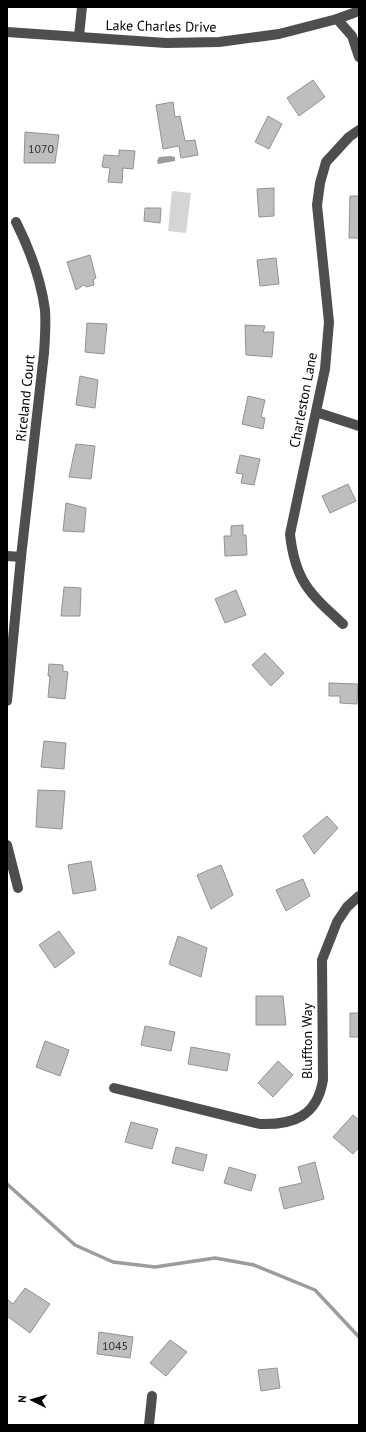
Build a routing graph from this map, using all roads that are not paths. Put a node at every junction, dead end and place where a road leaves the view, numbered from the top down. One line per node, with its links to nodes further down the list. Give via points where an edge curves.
1 (82, 7): 5 (street)
2 (359, 10): 3 (street, Lake Charles Drive)
3 (337, 19): 5 (street, Lake Charles Drive, via 280,34 218,42 166,43); 6 (street, via 352,36)
4 (7, 32): 5 (street, Lake Charles Drive)
5 (79, 36)
6 (359, 57)
7 (359, 130): 9 (street, Charleston Lane, via 326,162 320,183 317,205 329,322 325,369)
8 (16, 222): 12 (street, Riceland Court, via 27,244 45,309 38,420)
9 (316, 412): 10 (street); 13 (street, Charleston Lane, via 290,534 292,551 306,588)
10 (359, 426)
11 (7, 556): 12 (street)
12 (21, 557): 14 (street, Riceland Court)
13 (343, 624)
14 (7, 702)
15 (7, 845): 16 (street)
16 (18, 888)
17 (359, 896): 18 (street, Bluffton Way, via 336,922 322,960 323,1080 317,1102 301,1117 292,1122 276,1125 260,1124)
18 (114, 1088)
19 (152, 1396): 20 (street)
20 (149, 1425)

